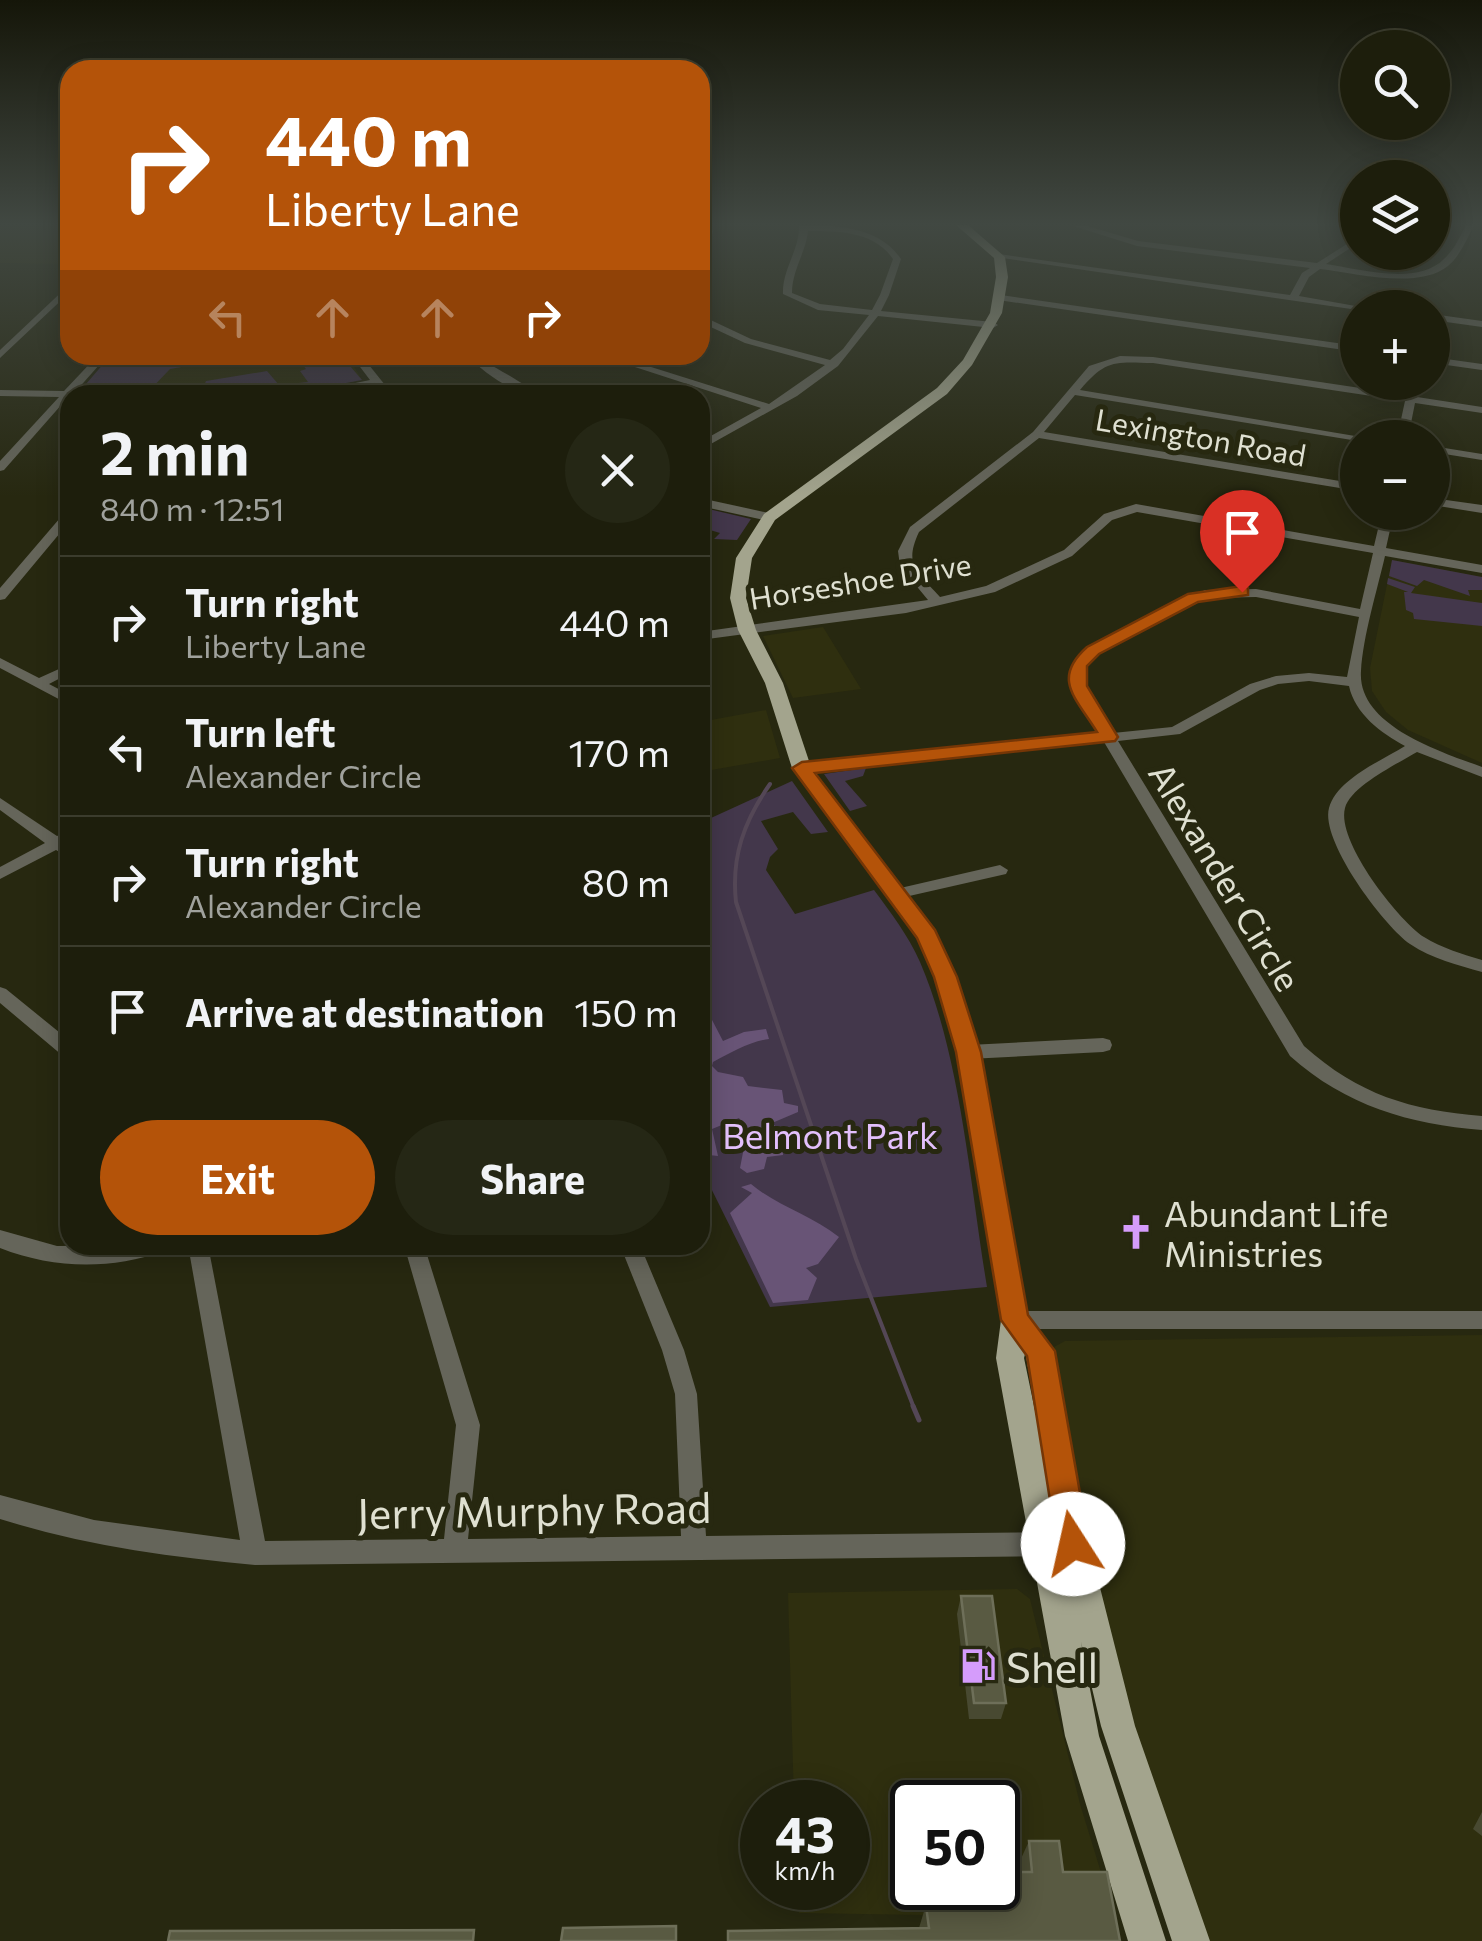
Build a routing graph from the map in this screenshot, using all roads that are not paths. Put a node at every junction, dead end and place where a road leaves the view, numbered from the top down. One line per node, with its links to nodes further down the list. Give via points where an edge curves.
1 (41, 316): 11 (street)
2 (877, 316): 13 (street)
3 (893, 316): 9 (street)
4 (996, 316): 9 (main road)
5 (1124, 316): 10 (street)
6 (1450, 320): 8 (street)
7 (710, 323): 13 (street, via 748,341)
8 (1482, 324)
9 (993, 326): 44 (main road, via 942,390)
10 (1340, 346)
11 (0, 354)
12 (1450, 363): 18 (street)
13 (834, 364): 32 (street)
14 (93, 365): 20 (street)
15 (363, 365): 19 (street)
16 (484, 365): 23 (street)
17 (635, 365): 24 (street)
18 (1482, 367)
19 (374, 382): 21 (street); 22 (street)
20 (75, 385)
21 (357, 385)
22 (377, 385)
23 (516, 385)
24 (699, 385)
25 (1340, 388): 27 (street, via 1142,359 1100,364)
26 (710, 389): 32 (street)
27 (1075, 392): 34 (street); 35 (street)
28 (0, 393): 29 (street)
29 (60, 394)
30 (1417, 400): 33 (street)
31 (60, 402): 39 (street)
32 (769, 407): 36 (street)
33 (1482, 410)
34 (1037, 434): 40 (street, Lexington Road); 50 (street, via 907,540 906,566)
35 (1340, 434)
36 (710, 441)
37 (1450, 452): 38 (street)
38 (1482, 457)
39 (0, 468)
40 (1340, 485)
41 (710, 504): 44 (street)
42 (1450, 504): 43 (street)
43 (1482, 509)
44 (769, 517): 52 (main road, via 741,569 738,598)
45 (60, 526): 49 (street)
46 (1385, 530): 47 (street)
47 (1381, 551): 48 (street, Horseshoe Drive); 50 (street, Horseshoe Drive, via 1136,508 1108,517 1068,554 1019,578); 51 (street)
48 (1482, 569)
49 (0, 596)
50 (938, 603): 52 (street, Horseshoe Drive)
51 (1365, 614): 57 (street); 59 (street, Alexander Circle, via 1242,592 1194,597 1080,663 1078,686)
52 (746, 630): 53 (street, Horseshoe Drive); 61 (main road, via 774,683)
53 (710, 635)
54 (0, 662): 56 (street)
55 (60, 673): 56 (street)
56 (42, 682): 58 (street)
57 (1353, 682): 59 (street, via 1276,680 1181,729); 60 (street, via 1374,718)
58 (60, 694)
59 (1109, 737): 61 (street); 74 (street, Alexander Circle, via 1297,1051 1329,1079 1378,1104)
60 (1417, 745): 62 (street); 69 (street, via 1342,799 1334,825 1408,934)
61 (802, 768): 68 (main road)
62 (1482, 772)
63 (0, 803): 64 (street)
64 (60, 840)
65 (60, 847): 67 (street)
66 (1000, 870): 68 (street)
67 (0, 874)
68 (896, 894): 73 (main road, via 946,977)
69 (1482, 966)
70 (0, 993): 71 (street)
71 (60, 1043)
72 (1103, 1045): 73 (street)
73 (968, 1052): 83 (main road)
74 (1482, 1123)
75 (0, 1239): 76 (street, via 29,1252)
76 (60, 1255)
77 (62, 1255): 78 (street)
78 (96, 1255)
79 (200, 1255): 88 (street)
80 (417, 1255): 87 (street, via 468,1425)
81 (634, 1255): 86 (street, via 686,1394)
82 (1481, 1315): 83 (street)
83 (1015, 1320): 85 (main road, via 1010,1358)
84 (0, 1507): 88 (street, Jerry Murphy Road, via 143,1542)
85 (1060, 1544): 86 (street, Jerry Murphy Road); 89 (main road, via 1082,1736); 90 (main road)
86 (694, 1547): 87 (street, Jerry Murphy Road)
87 (455, 1550): 88 (street, Jerry Murphy Road)
88 (255, 1553)
89 (1147, 1941)
90 (1191, 1941)

